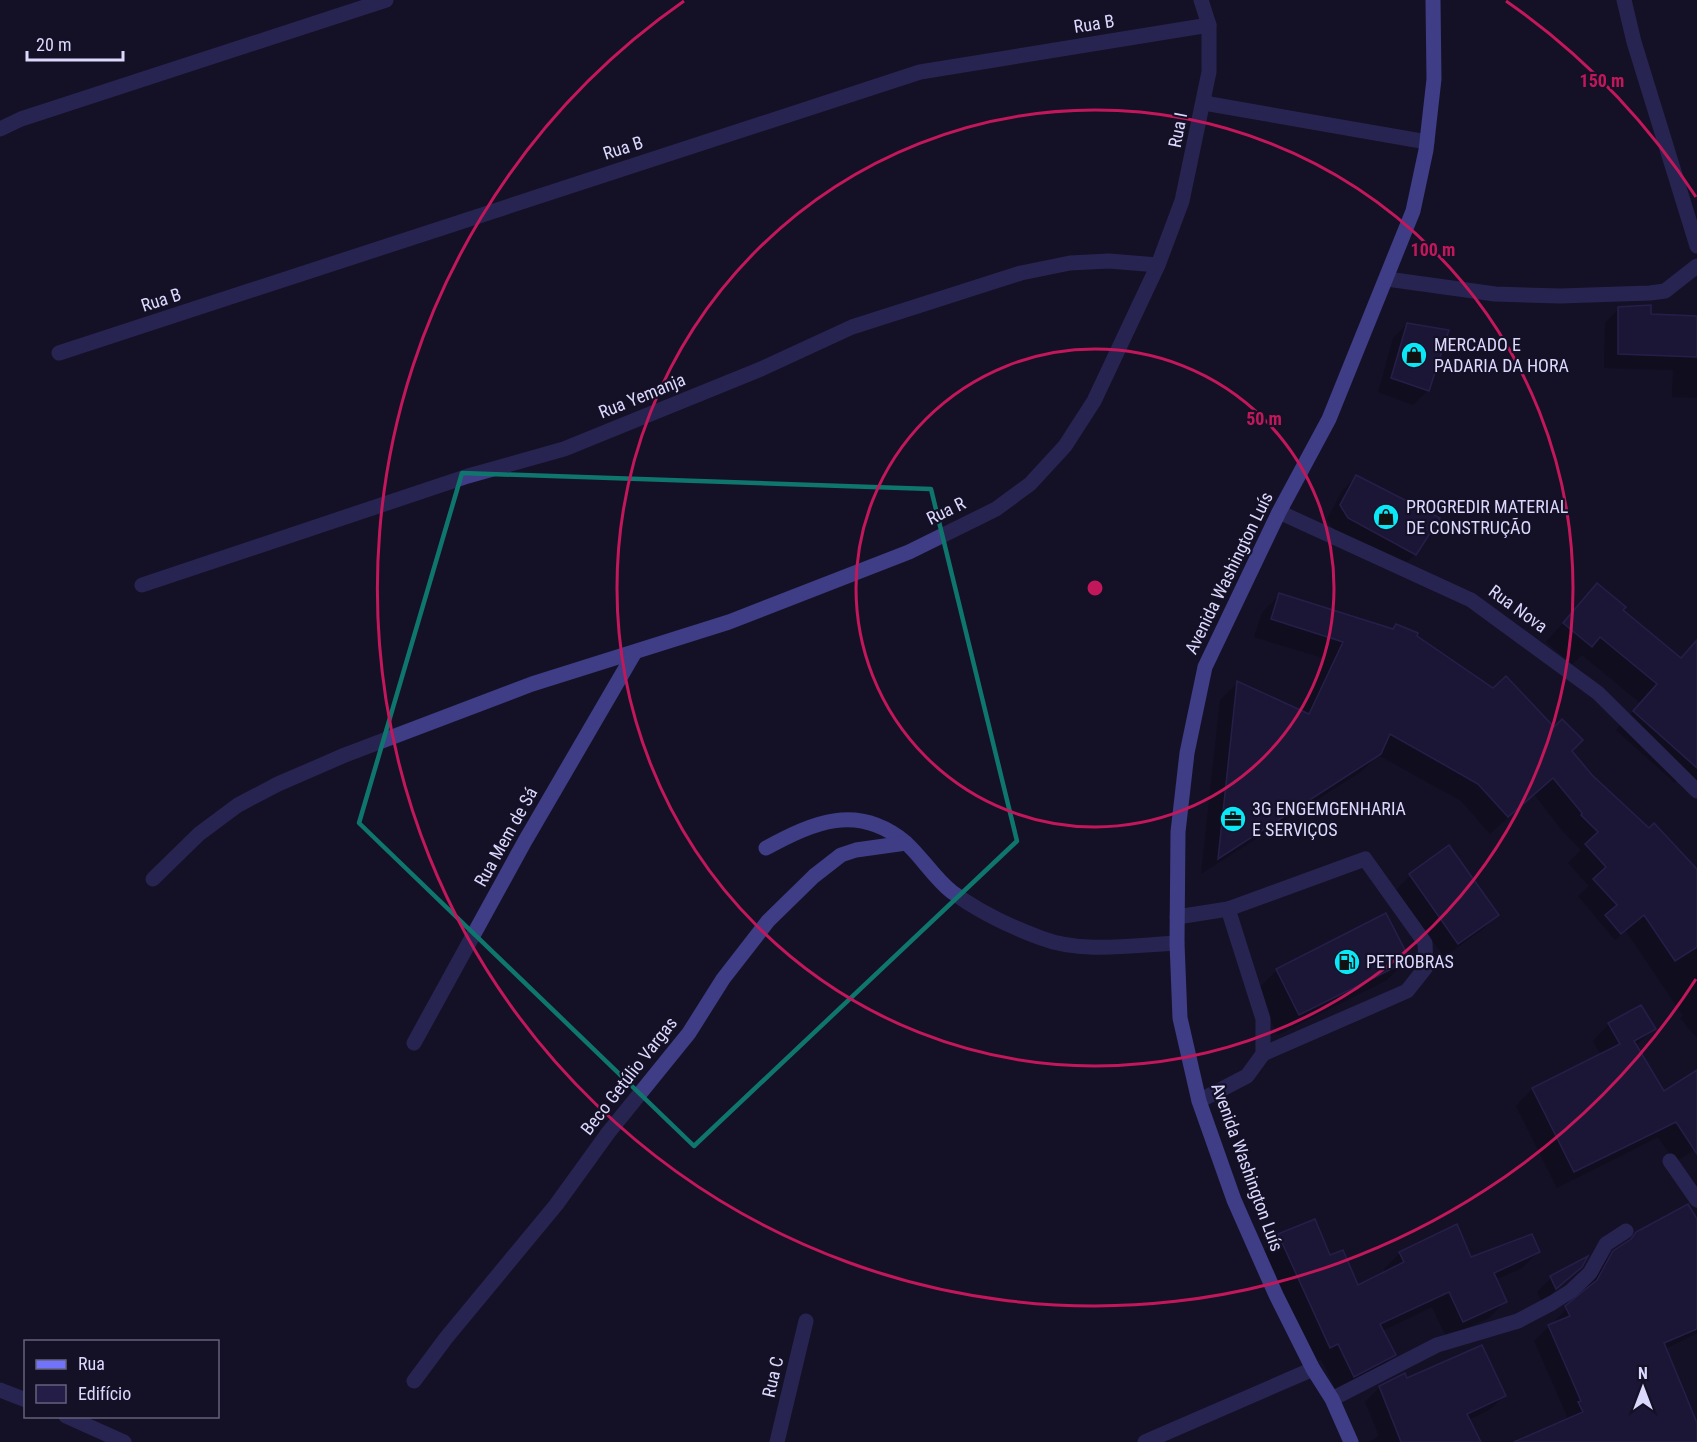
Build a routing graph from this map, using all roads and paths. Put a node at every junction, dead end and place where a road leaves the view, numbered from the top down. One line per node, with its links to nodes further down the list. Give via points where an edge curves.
1 (386, 0): 7 (street)
2 (1201, 0): 5 (street, Rua I)
3 (1433, 0): 8 (main road, Avenida Washington Luís, via 1434,79)
4 (1624, 0): 9 (street)
5 (1209, 25): 6 (street, Rua I, via 1209,72); 13 (street, Rua B, via 920,72)
6 (1204, 103): 8 (street); 10 (street, Rua I, via 1182,201)
7 (0, 129)
8 (1427, 142): 12 (main road, Avenida Washington Luís, via 1413,211)
9 (1697, 246)
10 (1158, 265): 15 (street, Rua Yemanja, via 1070,263 1021,273 852,327 761,369 564,448 468,476); 16 (street, Rua R, via 1094,401 1065,446 1030,484 996,509 909,552 729,622)
11 (1697, 266): 12 (street, via 1665,291 1650,293 1495,294)
12 (1387, 279): 14 (main road, Avenida Washington Luís, via 1329,419)
13 (59, 353)
14 (1279, 512): 17 (street, Rua Nova, via 1471,600 1598,693); 22 (main road, Avenida Washington Luís, via 1205,667 1186,753 1178,832)
15 (142, 585)
16 (635, 652): 20 (street, via 532,684 345,754 278,784 238,805 199,834); 24 (street, Rua Mem de Sá)
17 (1697, 791)
18 (906, 843): 19 (street, via 867,822 847,818 820,822); 23 (street, via 952,891 1009,925 1042,939 1067,945); 32 (street, Beco Getúlio Vargas, via 841,855 768,921 723,979 689,1033)
19 (766, 848)
20 (153, 879)
21 (1228, 909): 22 (street); 25 (street, via 1263,1019); 25 (street, via 1365,859 1425,943 1426,967 1407,991)
22 (1177, 917): 23 (main road, Avenida Washington Luís)
23 (1177, 943): 26 (main road, Avenida Washington Luís, via 1180,1018)
24 (414, 1042)
25 (1263, 1054): 26 (street, via 1247,1076)
26 (1199, 1101): 31 (main road, Avenida Washington Luís, via 1239,1210)
27 (1670, 1161): 28 (street)
28 (1697, 1200)
29 (1626, 1231): 35 (street, via 1606,1244 1590,1273 1571,1292 1552,1303 1518,1321 1437,1345)
30 (806, 1321): 38 (street, Rua C)
31 (1313, 1369): 35 (main road, Avenida Washington Luís); 39 (street)
32 (414, 1381)
33 (0, 1390): 34 (street)
34 (24, 1399)
35 (1332, 1399): 40 (main road, Avenida Washington Luís)
36 (70, 1418): 37 (street)
37 (124, 1442)
38 (777, 1442)
39 (1145, 1442)
40 (1351, 1442)

